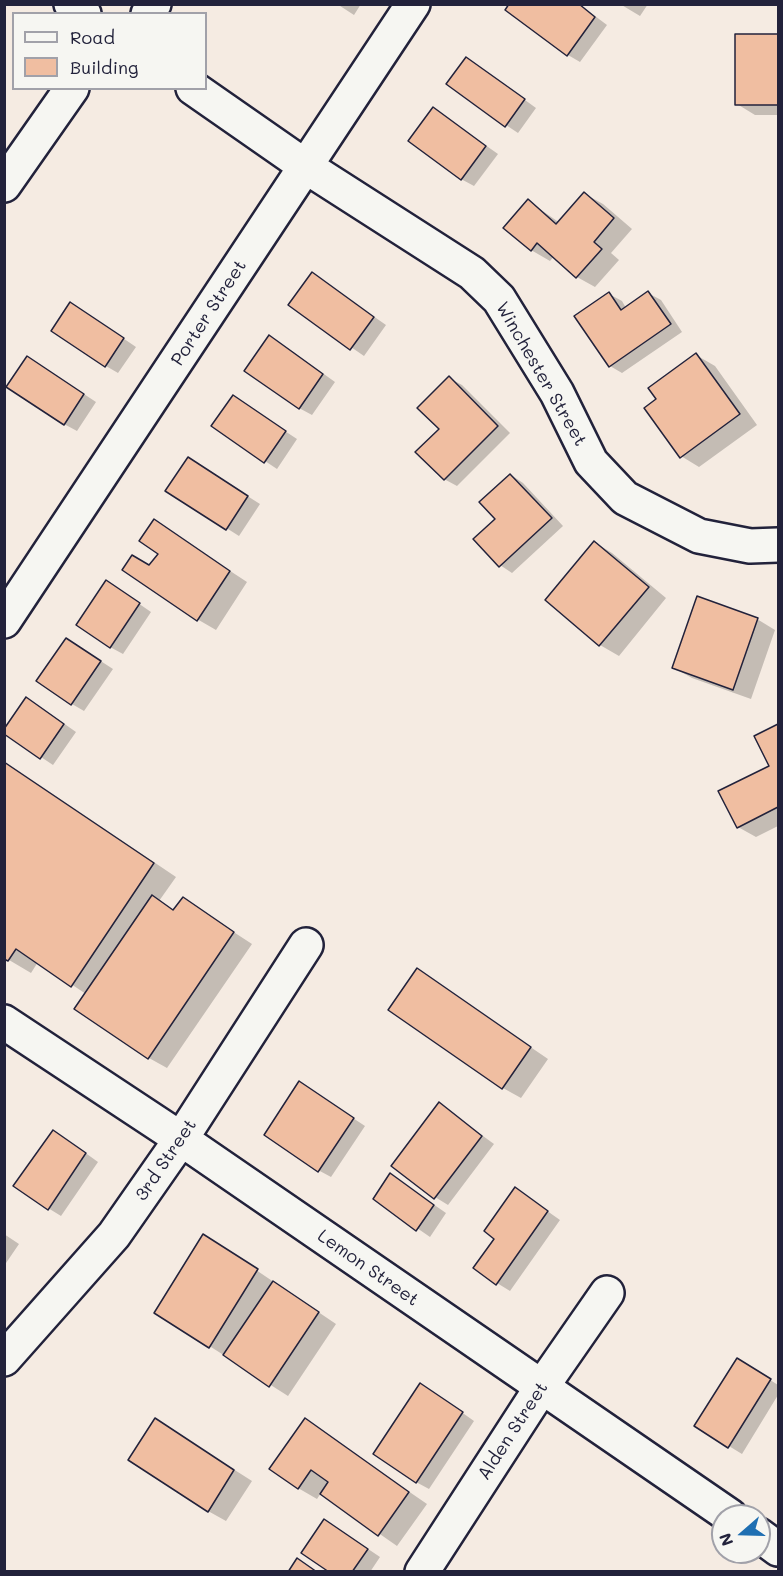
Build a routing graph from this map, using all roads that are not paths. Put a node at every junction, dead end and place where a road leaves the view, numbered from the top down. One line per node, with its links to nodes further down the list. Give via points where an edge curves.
1 (413, 4): 4 (street, Porter Street)
2 (71, 90): 5 (street)
3 (196, 90): 4 (street, Winchester Street)
4 (305, 166): 6 (street, Winchester Street, via 472,273 499,299 556,393 591,462 625,498 699,536 750,546); 7 (street, Porter Street)
5 (4, 185)
6 (778, 545)
7 (4, 621)
8 (306, 945): 10 (street, 3rd Street)
9 (4, 1022): 10 (street, Lemon Street)
10 (181, 1139): 12 (street, 3rd Street, via 114,1235); 13 (street, Lemon Street)
11 (607, 1293): 13 (street, Alden Street)
12 (4, 1359)
13 (541, 1388): 14 (street, Lemon Street); 15 (street, Alden Street)
14 (712, 1504)
15 (422, 1572)

